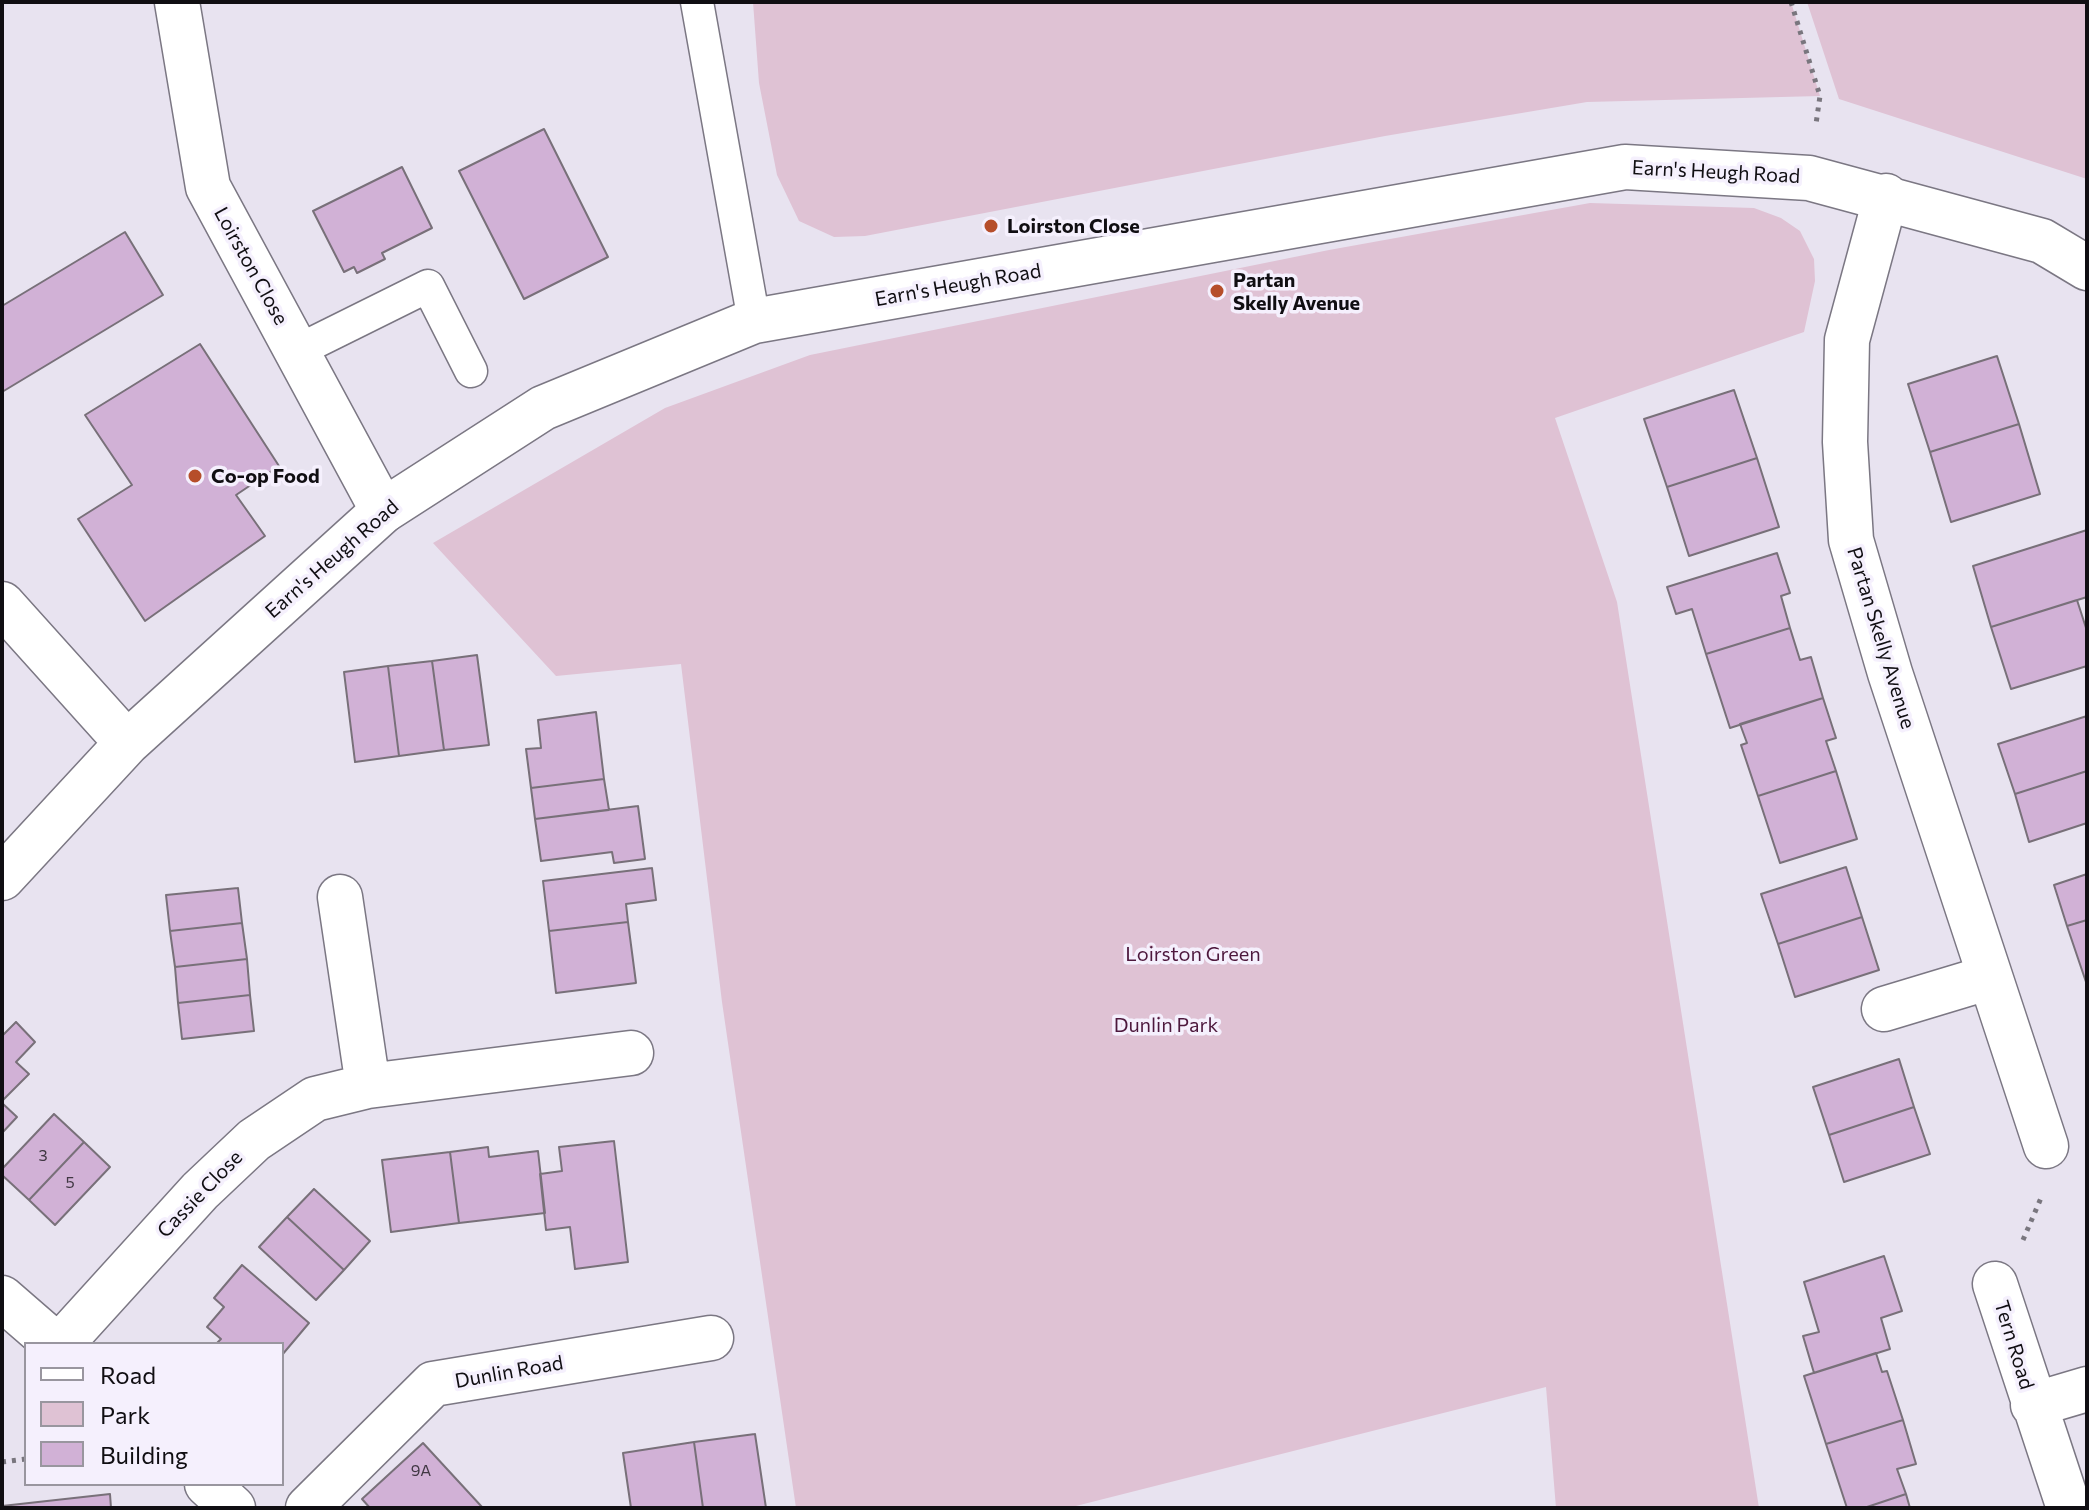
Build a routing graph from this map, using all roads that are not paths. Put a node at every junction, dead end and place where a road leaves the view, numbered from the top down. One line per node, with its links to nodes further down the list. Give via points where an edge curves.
1 (177, 2): 6 (street, Loirston Close, via 208,187)
2 (697, 2): 5 (lane)
3 (1886, 196): 4 (street, Earn's Heugh Road, via 2042,241); 5 (street, Earn's Heugh Road, via 1809,178 1625,167); 13 (street, Partan Skelly Avenue, via 1847,340 1845,442 1851,540)
4 (2087, 268)
5 (754, 321): 8 (street, Earn's Heugh Road, via 543,408)
6 (297, 351): 7 (lane, via 428,286); 8 (street, Loirston Close)
7 (471, 371)
8 (383, 511): 10 (street, Earn's Heugh Road)
9 (2, 604): 10 (street)
10 (127, 743): 11 (street, Earn's Heugh Road)
11 (2, 878)
12 (340, 897): 16 (street)
13 (1990, 977): 14 (street); 17 (street, Partan Skelly Avenue)
14 (1884, 1009)
15 (631, 1053): 16 (street, Cassie Close)
16 (368, 1086): 22 (street, Cassie Close, via 315,1099 254,1140)
17 (2046, 1146)
18 (1995, 1284): 24 (street, Tern Road)
19 (7, 1312): 21 (street)
20 (711, 1338): 27 (street, Dunlin Road, via 433,1384)
21 (55, 1342)
22 (60, 1342)
23 (2087, 1389): 24 (street, Tern Road)
24 (2033, 1405): 28 (street, Tern Road)
25 (209, 1486): 26 (street)
26 (233, 1508)
27 (308, 1508)
28 (2069, 1508)

